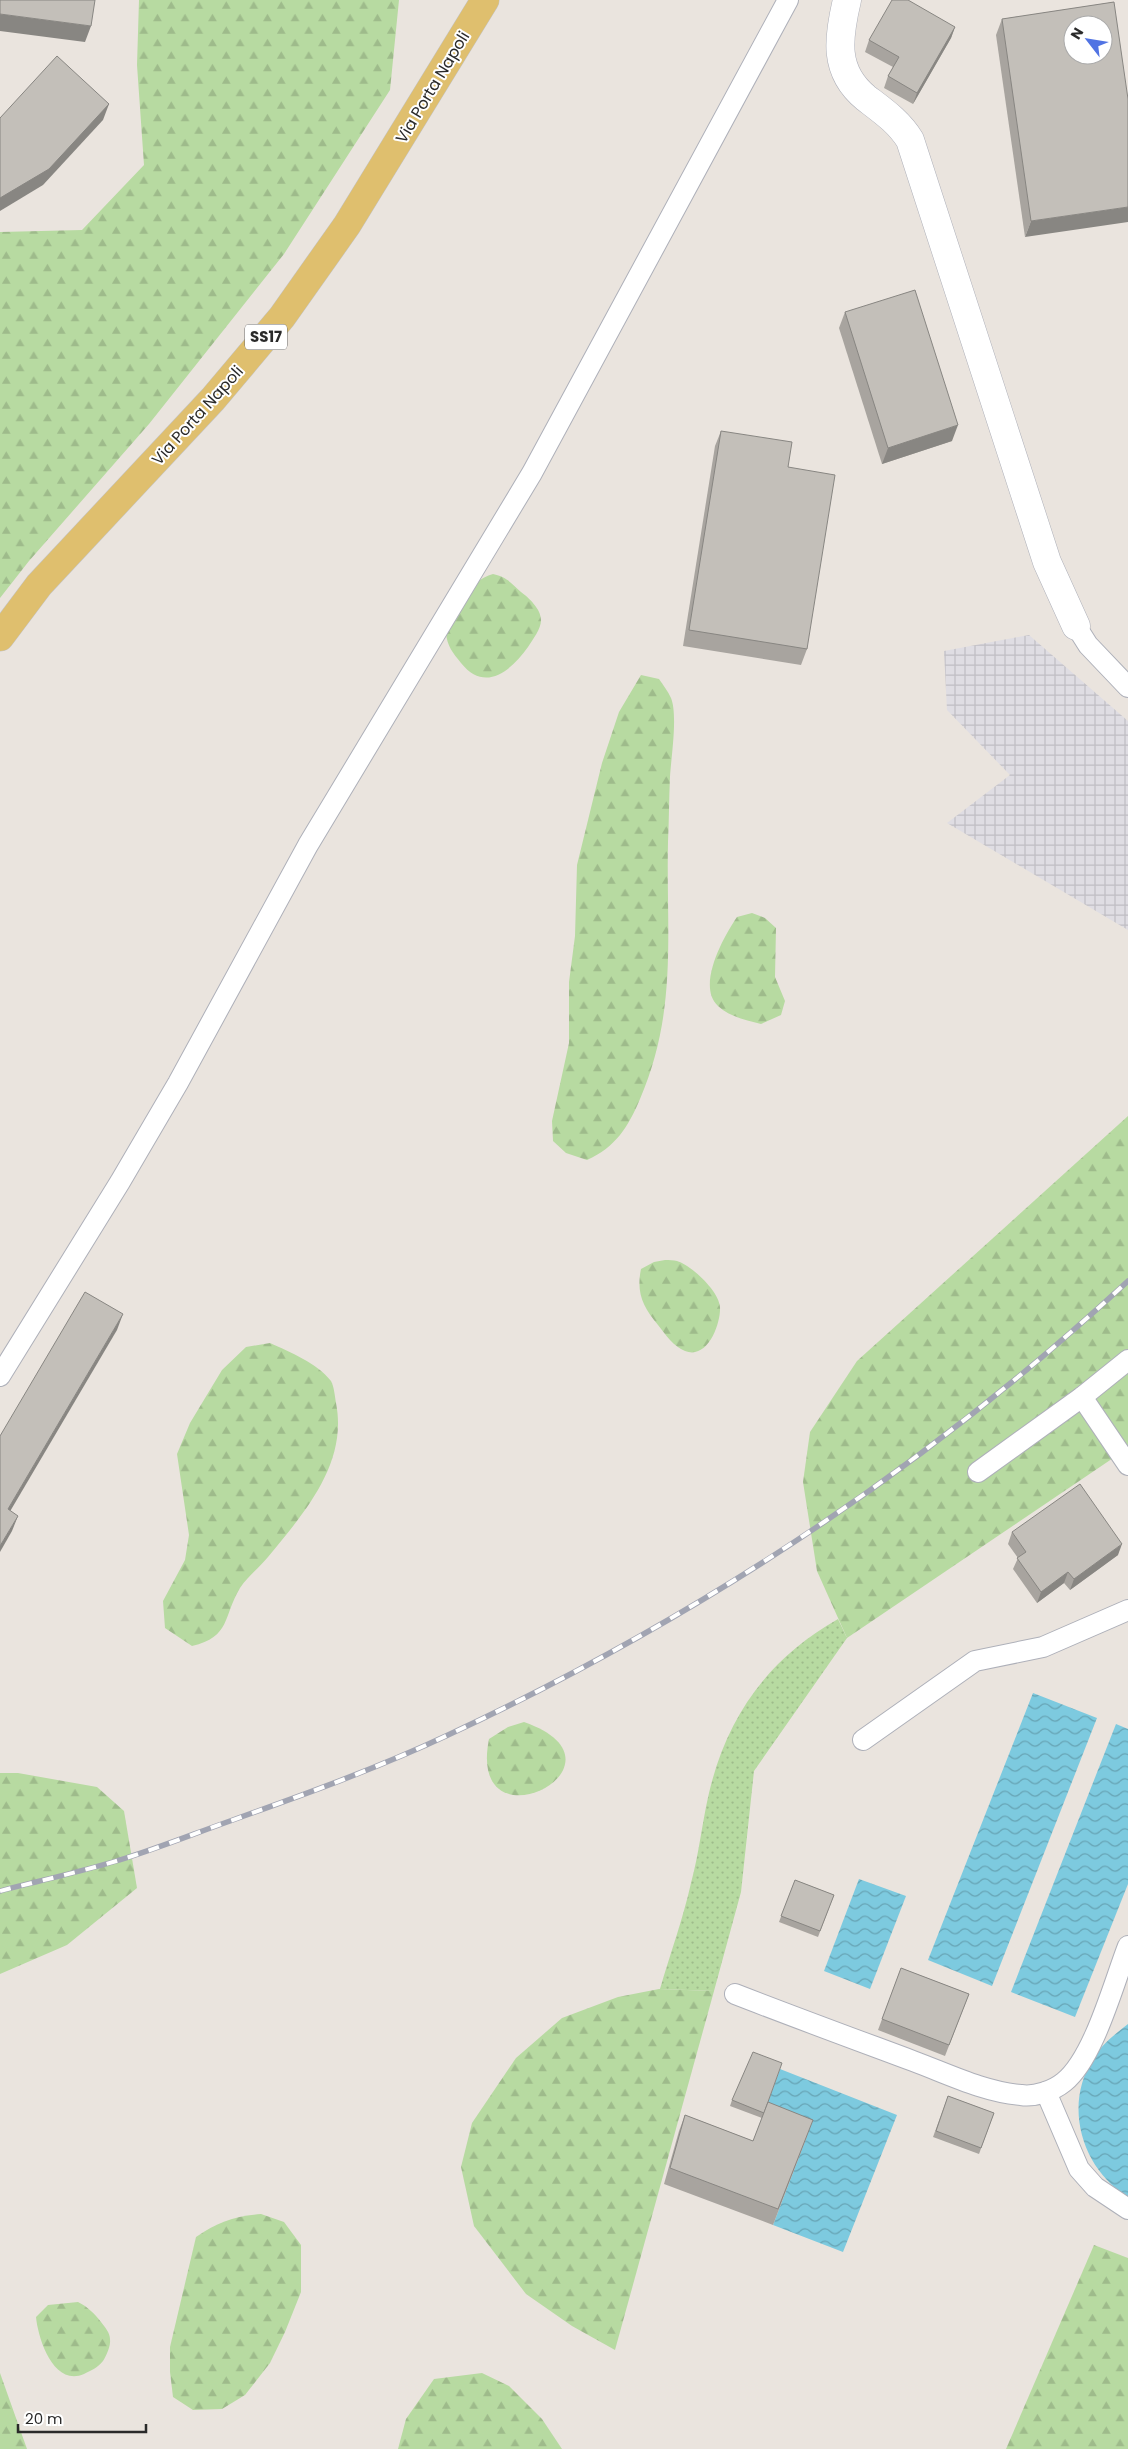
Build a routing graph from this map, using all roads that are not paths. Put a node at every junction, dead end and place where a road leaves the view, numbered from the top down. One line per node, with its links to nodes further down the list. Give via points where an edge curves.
1 (485, 0): 5 (main road, Via Porta Napoli / SS17, via 347,225 282,318 213,399 38,586)
2 (788, 0): 8 (lane, via 532,473 308,845 125,1174)
3 (847, 0): 4 (street, via 840,35 842,66 855,88 899,125 910,140 1048,562)
4 (1076, 626): 6 (lane, via 1088,645)
5 (0, 637)
6 (1128, 687)
7 (1128, 1360): 9 (lane)
8 (0, 1376)
9 (1082, 1397): 10 (lane); 11 (lane)
10 (1128, 1465)
11 (978, 1472)
12 (1128, 1610): 13 (lane, via 1043,1647 975,1661)
13 (863, 1740)
14 (1128, 1946): 16 (lane, via 1078,2068 1064,2082)
15 (735, 1994): 16 (lane, via 1001,2093 1024,2096)
16 (1046, 2092): 17 (lane, via 1079,2170 1095,2187)
17 (1128, 2210)

